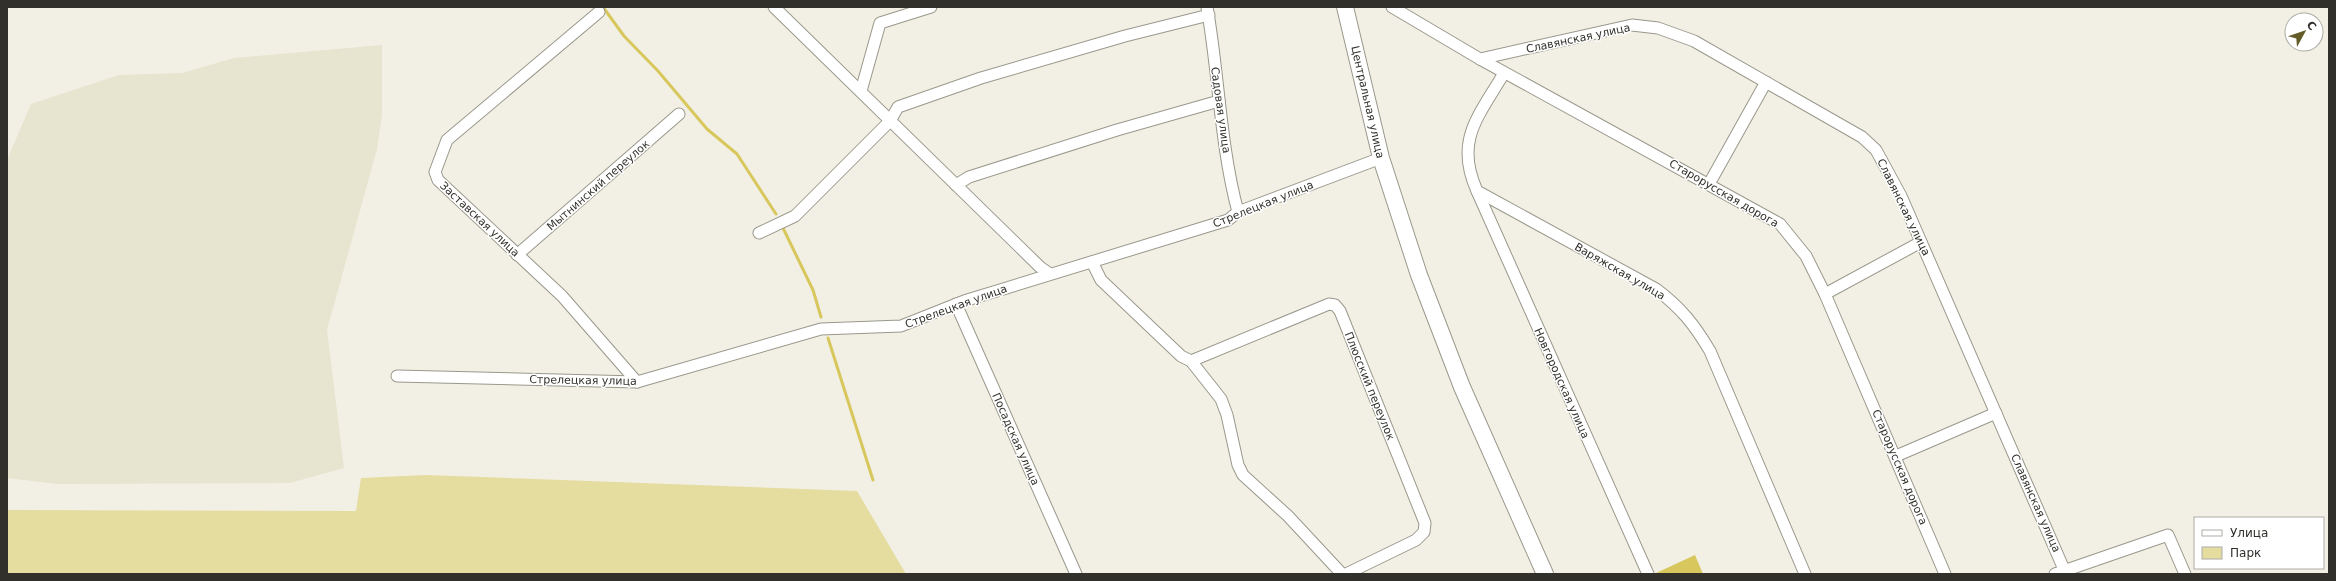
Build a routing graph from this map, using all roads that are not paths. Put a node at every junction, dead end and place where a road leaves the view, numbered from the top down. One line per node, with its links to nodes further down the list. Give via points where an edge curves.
1 (774, 7): 10 (street)
2 (931, 7): 10 (street, via 880,23)
3 (1345, 7): 14 (main road, Центральная улица)
4 (1392, 7): 7 (street, Старорусская дорога)
5 (1208, 11): 11 (street, Садовая улица); 13 (street, via 981,78 898,107)
6 (599, 12): 21 (street, Заставская улица, via 447,140 437,162 435,172 438,180)
7 (1480, 59): 8 (street, Старорусская дорога); 9 (street, Славянская улица, via 1632,25 1658,28 1694,41)
8 (1504, 73): 15 (street, Старорусская дорога); 17 (street, via 1473,126 1468,140 1466,158)
9 (1766, 82): 15 (street); 20 (street, Славянская улица, via 1862,137 1876,150 1901,196)
10 (862, 90): 13 (street)
11 (1219, 100): 16 (street, via 977,175); 18 (street, Садовая улица)
12 (680, 114): 21 (street, Мытнинский переулок)
13 (890, 121): 16 (street); 19 (street, via 795,216)
14 (1381, 158): 18 (street, Стрелецкая улица); 35 (main road, Центральная улица, via 1419,274 1462,387)
15 (1709, 184): 24 (street, Старорусская дорога, via 1780,224 1806,256)
16 (956, 185): 23 (street)
17 (1477, 191): 36 (street, Новгородская улица); 37 (street, Варяжская улица, via 1656,289 1692,321 1710,351)
18 (1238, 212): 22 (street, Стрелецкая улица, via 1228,220)
19 (759, 233)
20 (1921, 242): 24 (street); 29 (street, Славянская улица)
21 (517, 255): 28 (street, Заставская улица, via 562,296)
22 (1092, 262): 23 (street, Стрелецкая улица); 26 (street, via 1101,280 1181,356)
23 (1050, 274): 25 (street, Стрелецкая улица)
24 (1825, 294): 30 (street, Старорусская дорога)
25 (956, 304): 28 (street, Стрелецкая улица, via 901,326 821,329); 32 (street, Посадская улица)
26 (1191, 361): 33 (street, via 1221,399 1228,415 1238,465 1243,475 1288,516); 34 (street, Плюсский переулок, via 1329,304 1335,305 1340,311 1425,523 1424,532 1416,540)
27 (397, 376): 28 (street, Стрелецкая улица)
28 (637, 382)
29 (1996, 413): 30 (street); 31 (street, Славянская улица)
30 (1896, 456): 38 (street, Старорусская дорога)
31 (2062, 573): 39 (street, via 2168,535)
32 (1076, 574)
33 (1342, 574)
34 (1346, 574)
35 (1545, 574)
36 (1648, 574)
37 (1805, 574)
38 (1945, 574)
39 (2185, 574)

